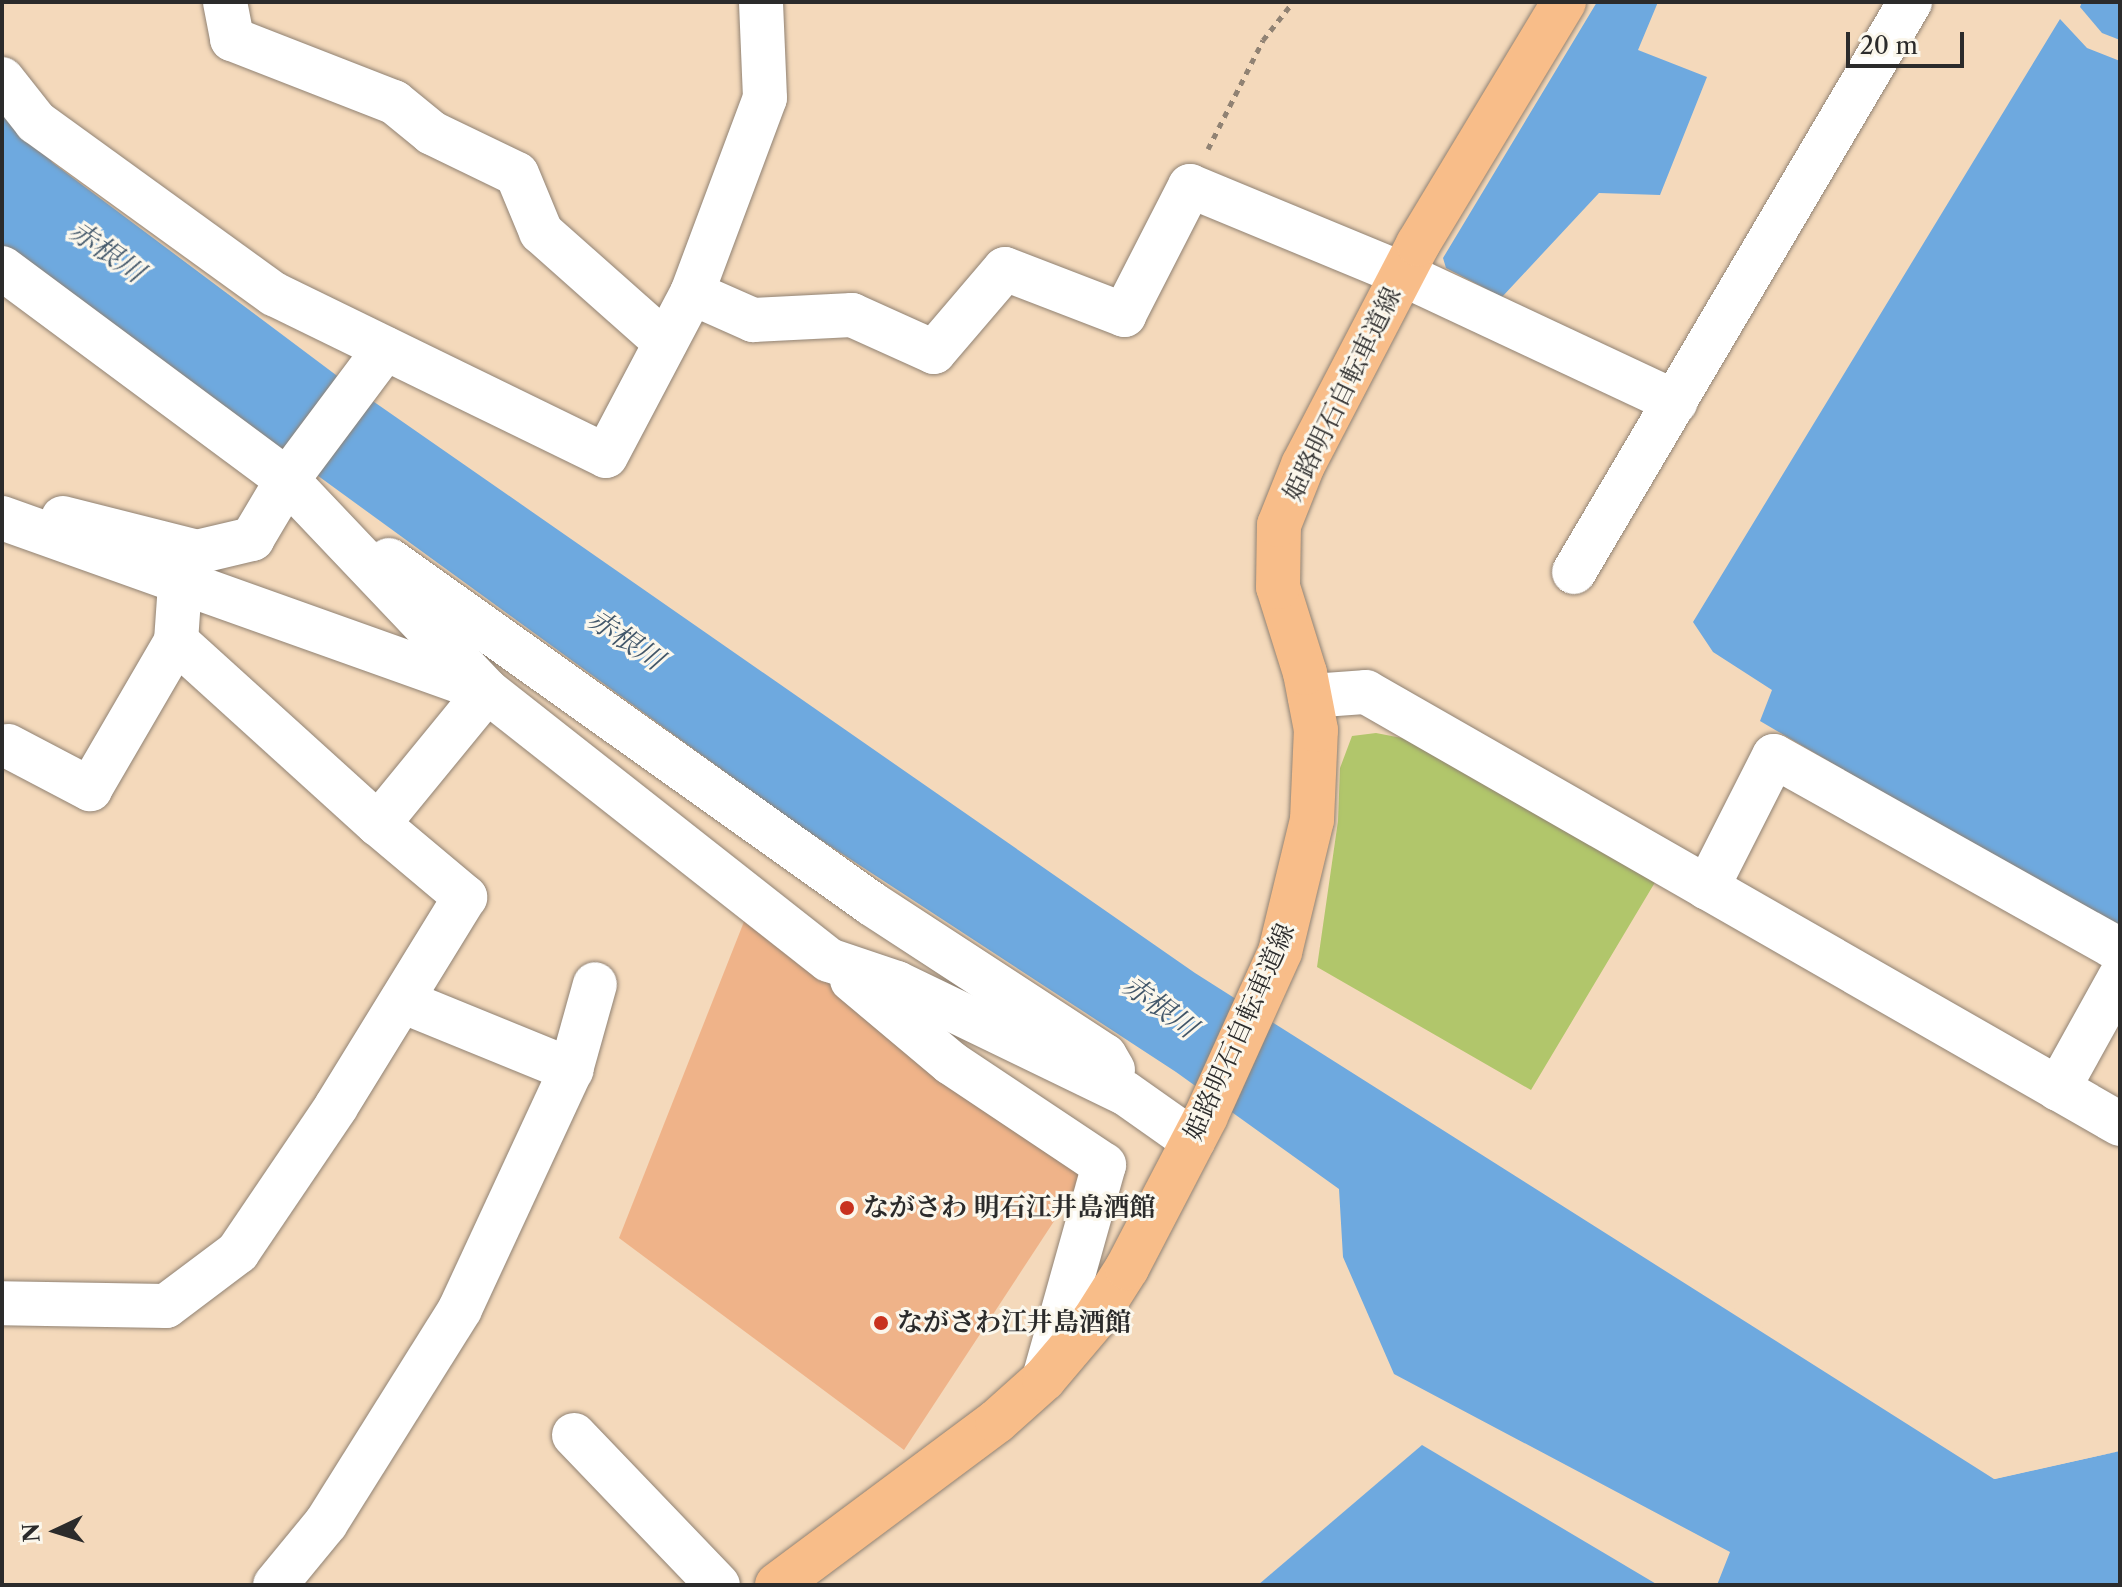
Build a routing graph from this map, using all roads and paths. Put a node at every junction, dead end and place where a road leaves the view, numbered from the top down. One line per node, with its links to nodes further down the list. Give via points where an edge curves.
1 (225, 2): 11 (street, via 232,39 394,102 432,133 517,174 541,232)
2 (761, 2): 10 (street, via 765,98)
3 (1293, 2): 7 (path, via 1263,40)
4 (1564, 2): 9 (main road, 姫路明石自転車道線)
5 (1910, 2): 13 (street)
6 (2, 79): 12 (street, via 36,122 274,294)
7 (1190, 186): 9 (street); 10 (street, via 1124,315 1005,269 934,352 852,315 753,320)
8 (2, 268): 14 (street)
9 (1402, 274): 13 (street); 20 (main road, 姫路明石自転車道線, via 1303,465 1279,525 1278,587)
10 (692, 293): 11 (street)
11 (665, 342): 12 (street, via 606,456)
12 (385, 349): 14 (street)
13 (1675, 402): 16 (street)
14 (300, 493): 15 (street, via 252,539 197,552 70,516); 19 (street); 31 (street, via 872,904 1105,1056)
15 (8, 522): 17 (street)
16 (1574, 572)
17 (180, 584): 18 (street); 19 (street)
18 (176, 641): 21 (street, via 90,789); 22 (street)
19 (487, 691): 22 (street); 25 (street)
20 (1310, 696): 23 (street, via 1366,692); 33 (main road, 姫路明石自転車道線, via 1316,730 1312,820 1296,903 1262,995)
21 (8, 746)
22 (378, 824): 28 (street, via 465,897)
23 (1707, 888): 24 (street, via 1774,756); 30 (street)
24 (2120, 950)
25 (829, 960): 31 (street, via 897,983); 35 (street, via 951,1063 1104,1165)
26 (2120, 977): 30 (street)
27 (595, 984): 29 (street)
28 (402, 1001): 29 (street); 34 (street, via 238,1252 166,1306)
29 (571, 1070): 37 (street, via 460,1309 326,1523)
30 (2058, 1089): 32 (street)
31 (1125, 1093): 33 (street)
32 (2120, 1124)
33 (1200, 1128): 35 (main road, 姫路明石自転車道線, via 1127,1268 1094,1320)
34 (2, 1303)
35 (1044, 1379): 39 (main road, 姫路明石自転車道線, via 997,1421)
36 (574, 1435): 38 (street)
37 (275, 1585)
38 (718, 1585)
39 (777, 1585)

